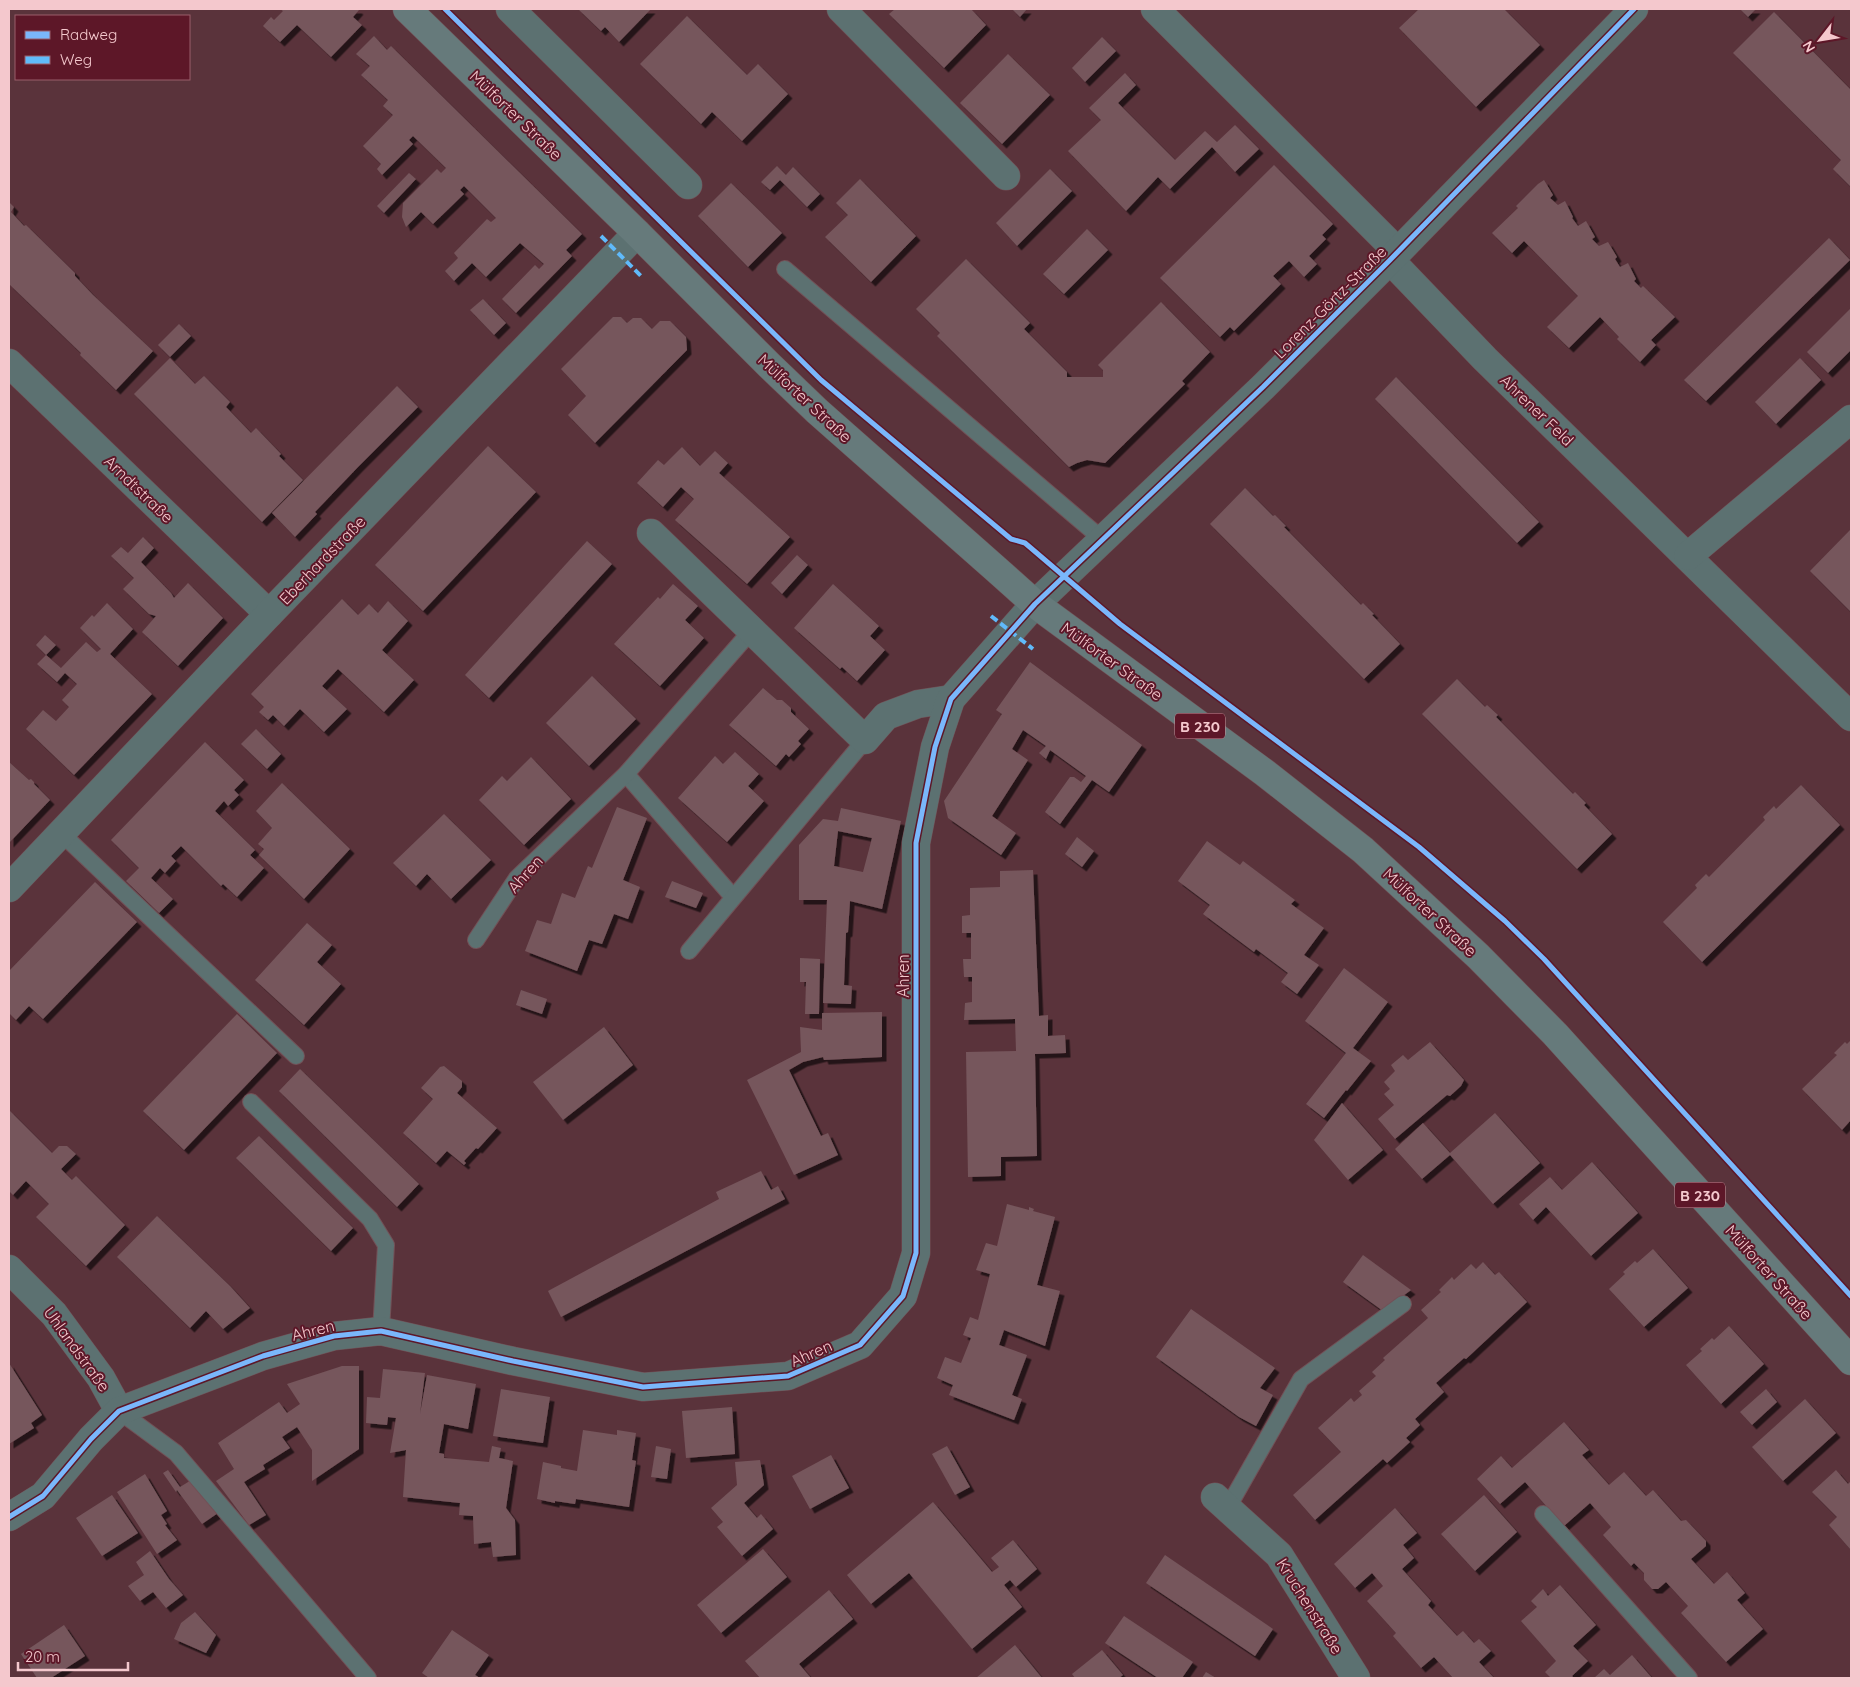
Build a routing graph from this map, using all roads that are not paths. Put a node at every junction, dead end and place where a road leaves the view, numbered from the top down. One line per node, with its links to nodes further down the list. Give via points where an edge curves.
1 (407, 9): 8 (main road, Mülforter Straße / B 230)
2 (510, 9): 7 (street)
3 (841, 9): 6 (street)
4 (1155, 9): 9 (street, Lorenz-Görtz-Straße)
5 (1634, 9): 9 (street, Lorenz-Görtz-Straße)
6 (1006, 176)
7 (688, 185)
8 (637, 233): 16 (main road, Mülforter Straße / B 230, via 810,405); 17 (street, Eberhardstraße)
9 (1393, 255): 14 (street, Lorenz-Görtz-Straße, via 1244,405); 15 (street, Ahrener Feld, via 1485,359)
10 (785, 269): 14 (lane)
11 (9, 363): 17 (street, Arndtstraße)
12 (1851, 419): 15 (street)
13 (651, 533): 18 (street)
14 (1102, 539): 16 (street, Lorenz-Görtz-Straße)
15 (1688, 556): 20 (street, Ahrener Feld)
16 (1035, 604): 19 (street, Ahren); 33 (main road, Mülforter Straße / B 230, via 1363,850 1471,950 1556,1034)
17 (269, 614): 23 (street, Eberhardstraße)
18 (752, 630): 21 (street); 22 (lane, Ahren)
19 (951, 699): 21 (street, via 918,704 886,716); 32 (street, Ahren, via 936,747 916,843 916,1253 903,1296 860,1345 788,1376 643,1387)
20 (1851, 717)
21 (865, 740): 25 (lane)
22 (626, 774): 25 (lane); 26 (lane, Ahren, via 518,878)
23 (60, 832): 24 (street, Eberhardstraße); 28 (lane)
24 (9, 888)
25 (733, 897): 27 (lane)
26 (476, 940)
27 (689, 952)
28 (296, 1056)
29 (251, 1102): 32 (lane, via 370,1218 386,1245)
30 (9, 1269): 34 (street, Uhlandstraße, via 54,1314 101,1378)
31 (1403, 1304): 35 (lane, via 1301,1379)
32 (381, 1331): 34 (street, Ahren, via 334,1336 263,1356)
33 (1851, 1361)
34 (119, 1411): 37 (street, Ahren, via 91,1438 43,1496); 38 (lane, via 176,1453)
35 (1221, 1503): 39 (street, Kruchenstraße, via 1279,1555)
36 (1543, 1514): 40 (lane)
37 (9, 1517)
38 (368, 1678)
39 (1356, 1678)
40 (1689, 1678)

